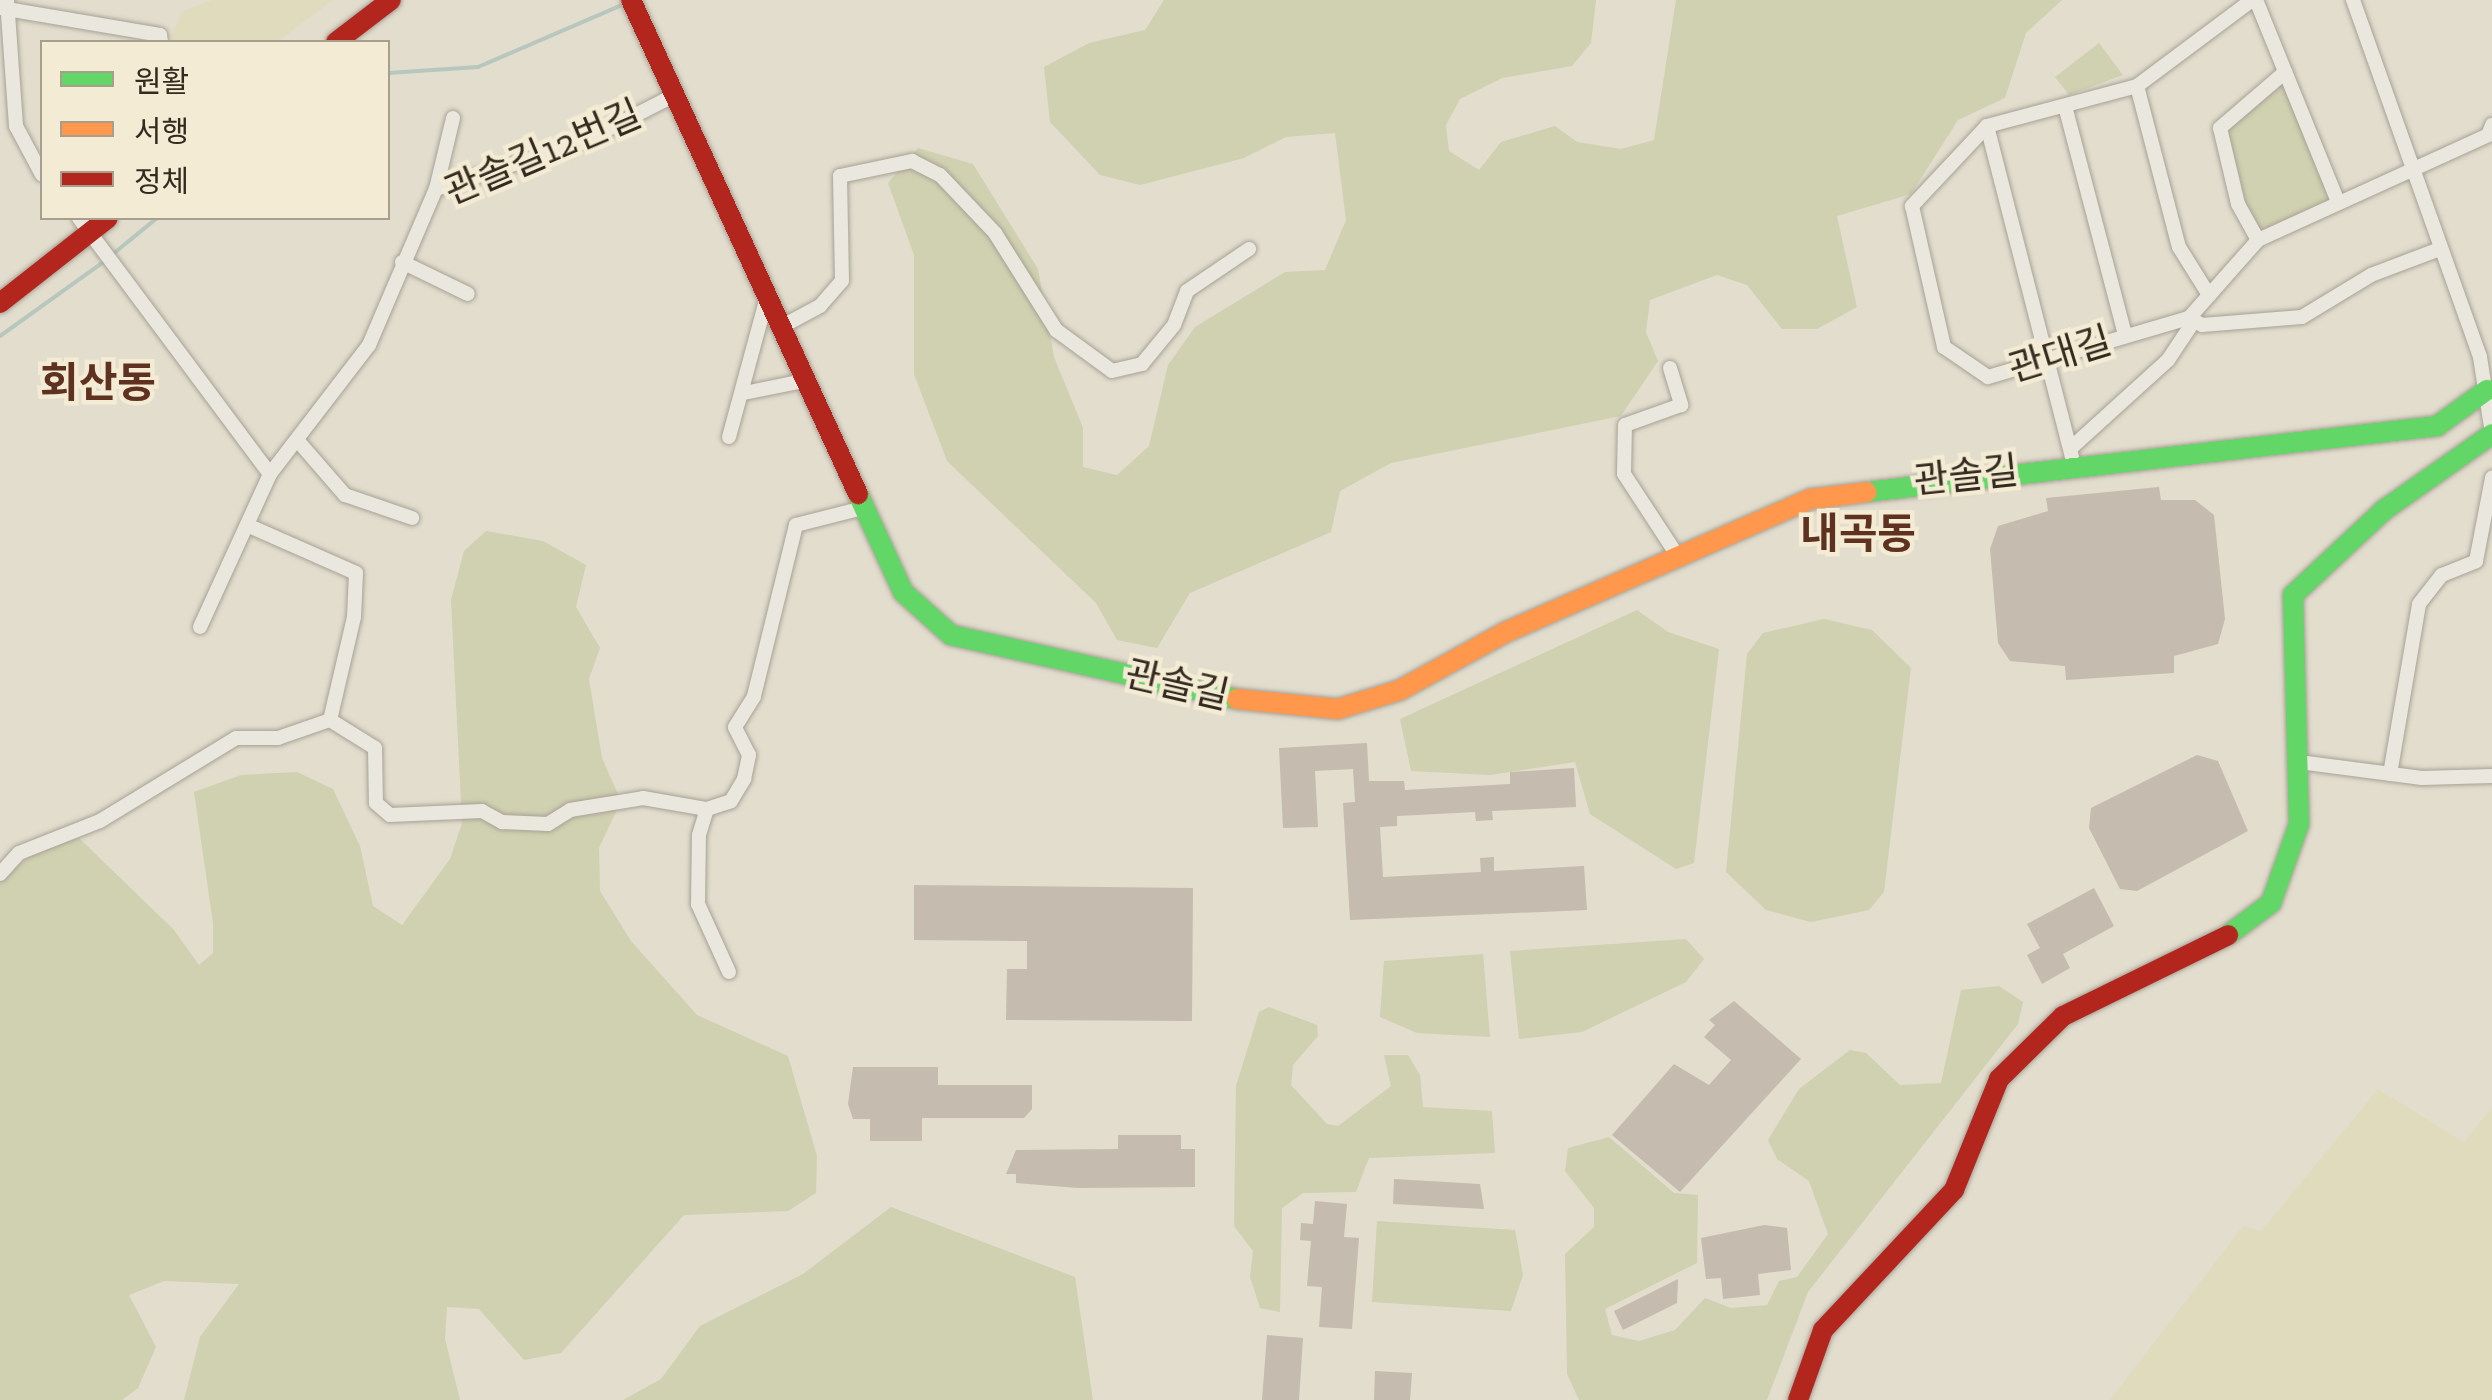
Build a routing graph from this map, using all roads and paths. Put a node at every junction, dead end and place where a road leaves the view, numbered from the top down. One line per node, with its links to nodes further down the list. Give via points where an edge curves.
1 (391, 0): 7 (street)
2 (2254, 0): 8 (street); 9 (street)
3 (2353, 0): 15 (street)
4 (633, 5): 10 (street, 관솔길)
5 (5, 6): 6 (street); 16 (street, via 16,126)
6 (161, 40)
7 (339, 40)
8 (2285, 72): 18 (street); 20 (street, via 2220,128 2238,204)
9 (2138, 86): 11 (street); 25 (street, via 2179,248)
10 (673, 96): 17 (street, 관솔길12번길, via 582,142); 26 (street, 관솔길)
11 (2065, 106): 13 (street); 30 (street)
12 (453, 118): 17 (street)
13 (1987, 126): 31 (street, 관솔길); 31 (street, 관대길, via 1912,206 1922,260 1944,347 1988,377)
14 (2492, 126): 15 (street, via 2488,135)
15 (2415, 166): 18 (street); 22 (street)
16 (40, 172)
17 (436, 189): 23 (street, 관솔길12번길)
18 (2338, 202): 20 (street)
19 (85, 224): 27 (street); 40 (street)
20 (2258, 240): 25 (street)
21 (1249, 249): 29 (street, via 1186,291 1174,325 1142,364 1112,371 1056,330 995,233 940,175 912,162 840,176 842,282 820,306)
22 (2438, 250): 28 (street, 관대길, via 2371,275 2302,316); 34 (street)
23 (402, 262): 24 (street); 38 (street, 관솔길12번길, via 370,345)
24 (468, 294)
25 (2208, 296): 28 (street)
26 (766, 301): 29 (street, 관솔길); 35 (street)
27 (0, 303)
28 (2192, 320): 30 (street, 관대길); 39 (street, via 2168,360)
29 (779, 328): 33 (street, 관솔길)
30 (2125, 335): 31 (street, 관대길)
31 (2044, 357): 39 (street, 관솔길)
32 (1670, 368): 45 (street, via 1681,405 1625,425 1624,474)
33 (803, 381): 35 (street); 42 (street, 관솔길)
34 (2490, 388): 36 (street); 39 (street, 관솔길, via 2437,426)
35 (744, 394): 37 (street)
36 (2492, 434): 48 (street, via 2384,510 2292,595)
37 (729, 437)
38 (298, 441): 40 (street, 관솔길12번길); 43 (street, via 345,495)
39 (2072, 456): 45 (street, 관솔길, via 1850,489)
40 (270, 474): 44 (street, 관솔길12번길)
41 (2492, 478): 49 (street, via 2476,561 2442,576 2419,604)
42 (863, 508): 45 (street, 관솔길, via 903,592 951,635 1292,710 1368,703 1506,632); 51 (street, via 796,525 754,696 735,726 749,755 744,779 731,801)
43 (412, 518)
44 (247, 525): 46 (street, 관솔길12번길); 47 (street, via 356,574 354,617)
45 (1679, 558)
46 (200, 628)
47 (330, 720): 51 (street, via 375,748 376,803 390,815 482,811 502,822 548,824 570,810 642,798); 52 (street, via 278,738 236,738 100,820 19,853)
48 (2299, 762): 49 (street); 54 (street, via 2296,842 2271,903 2219,942 2063,1016 1999,1079 1954,1190 1823,1330)
49 (2390, 774): 50 (street)
50 (2492, 776)
51 (707, 809): 53 (street, via 698,904)
52 (0, 874)
53 (729, 972)
54 (1798, 1400)

